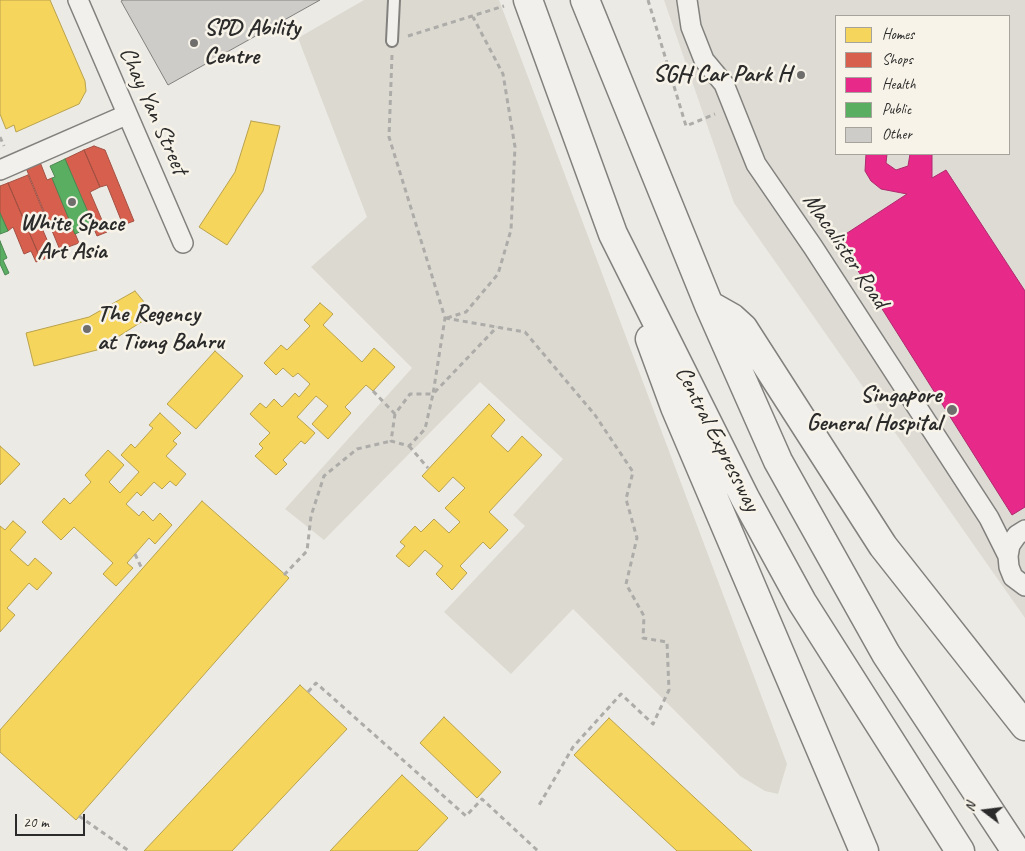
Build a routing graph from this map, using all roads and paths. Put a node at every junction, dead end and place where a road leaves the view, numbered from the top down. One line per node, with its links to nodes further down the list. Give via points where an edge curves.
1 (78, 0): 8 (street, Chay Yan Street)
2 (394, 0): 7 (lane)
3 (585, 0): 12 (highway, Central Expressway)
4 (687, 0): 21 (street, Macalister Road, via 691,26 704,60 724,84 756,164)
5 (517, 3): 6 (path); 10 (highway, Central Expressway)
6 (473, 17): 7 (path); 13 (path, via 503,74 515,147 511,230 498,274 466,312)
7 (392, 40): 13 (path, via 389,136)
8 (126, 115): 9 (street); 11 (street, Chay Yan Street)
9 (0, 170)
10 (613, 234): 34 (highway, via 675,407); 35 (highway, Central Expressway, via 745,498 802,602)
11 (182, 243)
12 (709, 305): 29 (highway, via 742,328 883,546); 36 (highway, Central Expressway, via 778,461 886,654)
13 (445, 318): 14 (path); 16 (path)
14 (497, 327): 16 (path); 30 (path, via 525,332 595,415 633,472 626,499 637,538 626,584 644,616 643,638 667,642 669,690 653,724 621,694 573,747)
15 (373, 391): 17 (path)
16 (433, 394): 17 (path, via 410,394); 19 (path, via 425,429)
17 (395, 414): 18 (path)
18 (392, 441): 19 (path); 26 (path, via 358,449 324,476 311,516 307,551)
19 (409, 446): 20 (path)
20 (428, 468)
21 (989, 518): 22 (street, via 1008,527); 24 (street, Macalister Road)
22 (1025, 529): 24 (street, via 1010,545)
23 (135, 554): 25 (path)
24 (1008, 556): 27 (street, Macalister Road, via 1008,567 1013,577)
25 (142, 569)
26 (284, 575)
27 (1025, 586)
28 (308, 692): 33 (path, via 316,684 466,816 482,799)
29 (1025, 726)
30 (538, 807)
31 (79, 816): 32 (path)
32 (129, 851)
33 (538, 851)
34 (864, 851)
35 (960, 851)
36 (1016, 851)

